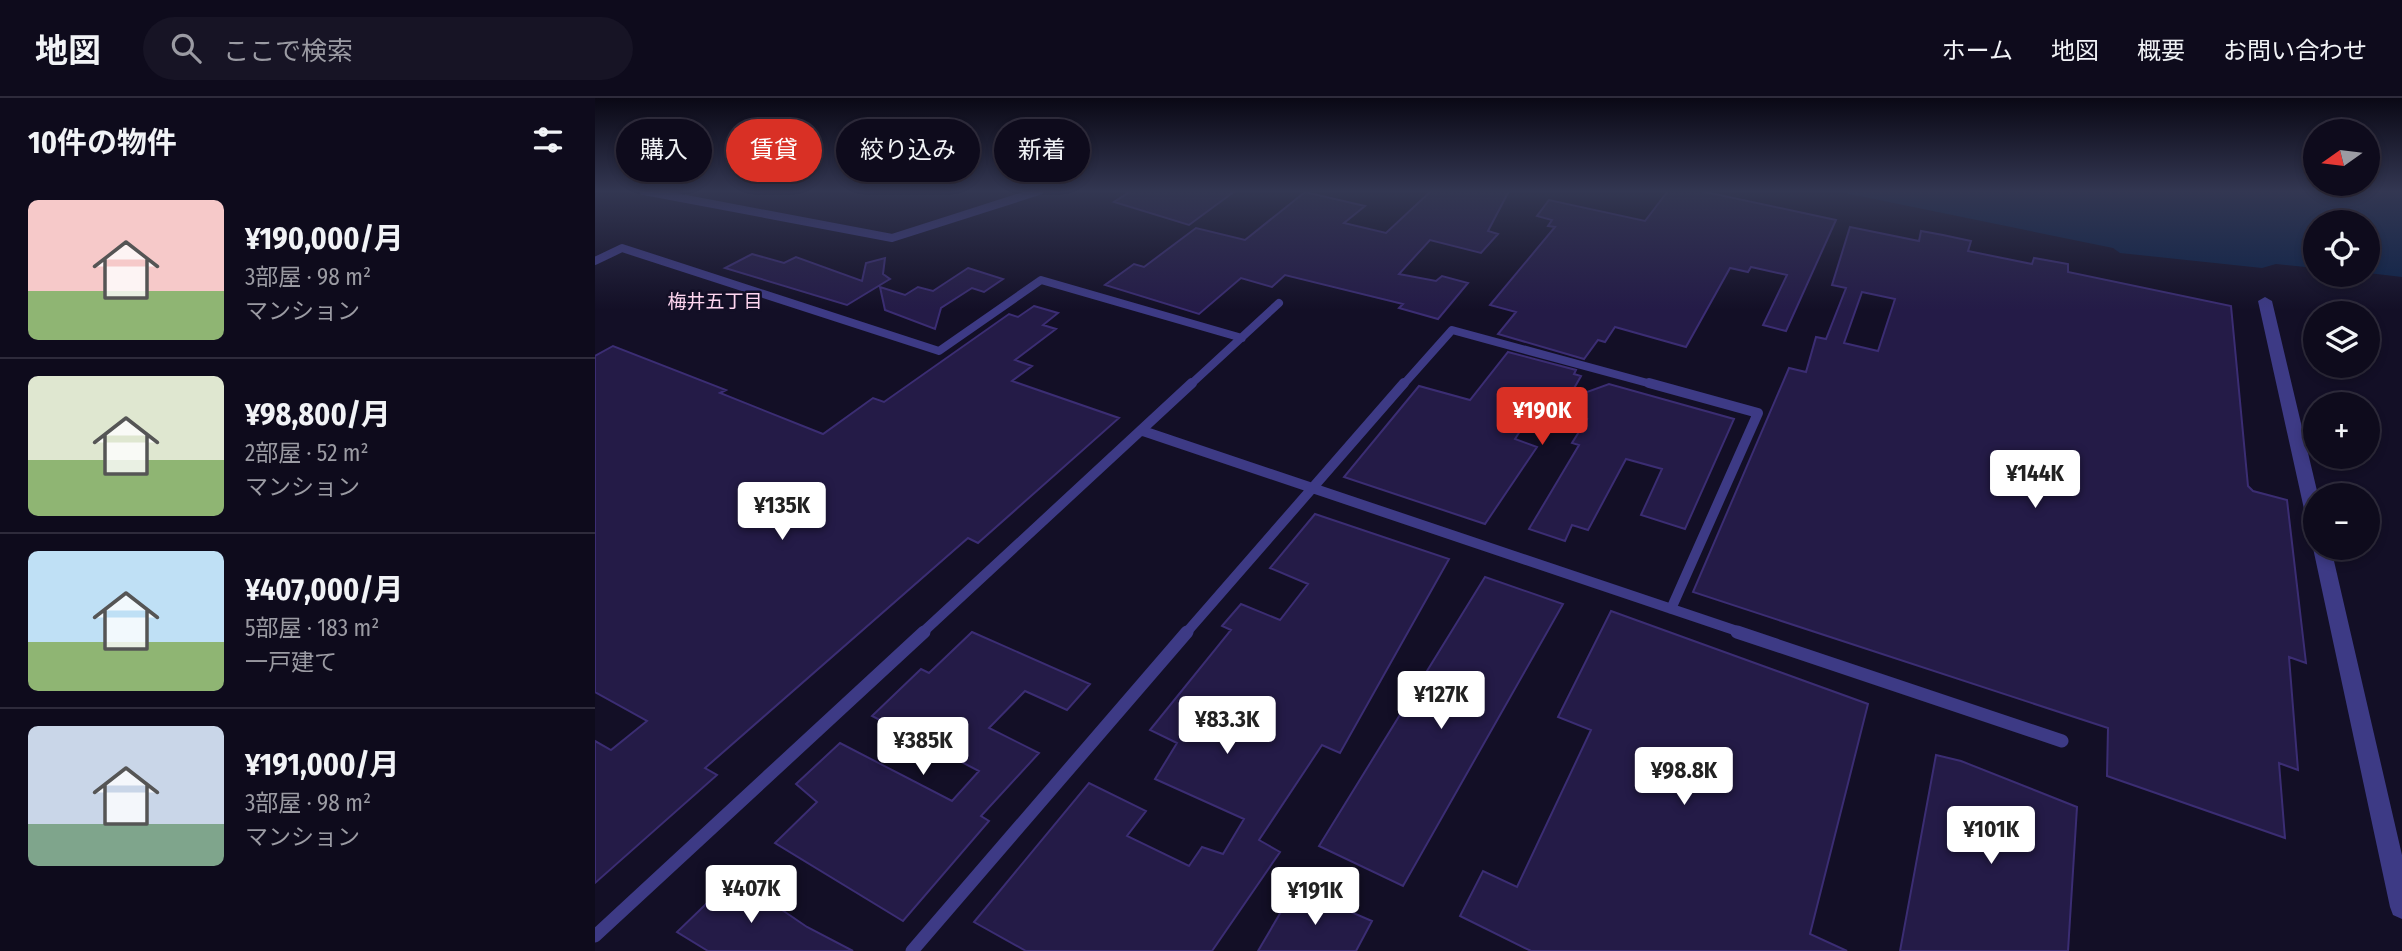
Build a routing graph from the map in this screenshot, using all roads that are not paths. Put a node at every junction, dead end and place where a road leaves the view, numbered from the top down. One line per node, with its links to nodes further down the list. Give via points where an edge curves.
1 (854, 231): 2 (lane, via 892,238)
2 (914, 231)
3 (595, 261): 6 (lane, via 622,248 939,351 1041,279)
4 (2265, 301): 8 (street)
5 (1279, 303): 6 (lane)
6 (1242, 338): 7 (lane)
7 (1143, 431): 9 (lane); 14 (lane)
8 (2307, 483)
9 (1311, 488): 11 (lane); 11 (lane, via 1452,330 1758,413); 15 (lane)
10 (2325, 560): 13 (street)
11 (1671, 609): 12 (lane)
12 (2061, 741)
13 (2402, 907)
14 (595, 936)
15 (912, 951)

